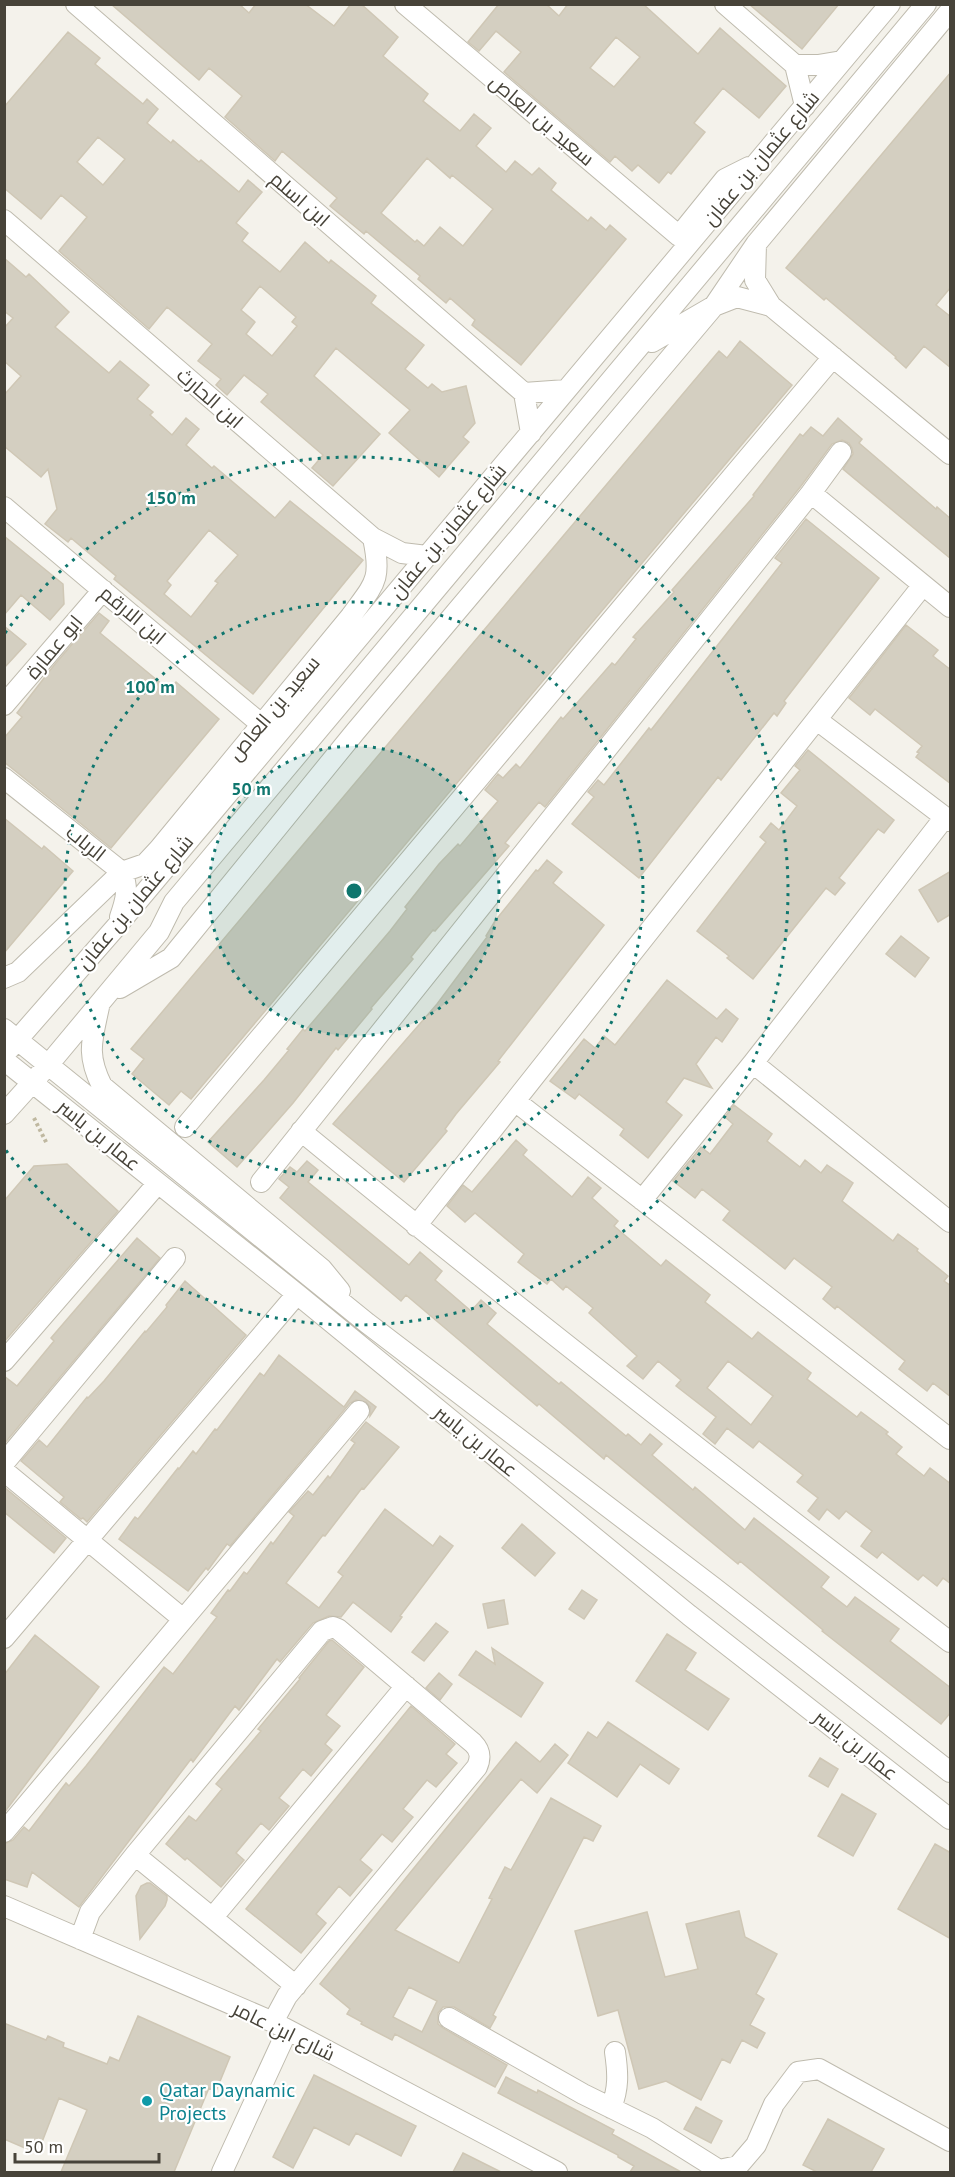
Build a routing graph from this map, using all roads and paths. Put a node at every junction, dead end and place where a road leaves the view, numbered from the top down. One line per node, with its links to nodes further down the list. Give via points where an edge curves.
1 (76, 4): 20 (street, ابن اسلم)
2 (405, 4): 12 (street, سعيد بن العاص)
3 (725, 4): 8 (street)
4 (890, 4): 7 (street, شارع عثمان بن عفان)
5 (926, 4): 16 (street, شارع عثمان بن عفان)
6 (951, 10): 13 (street, شارع عثمان بن عفان)
7 (842, 61): 8 (street); 9 (street, شارع عثمان بن عفان)
8 (795, 65): 9 (street)
9 (805, 106): 10 (street, شارع عثمان بن عفان)
10 (754, 166): 12 (street, via 725,179); 18 (street, شارع عثمان بن عفان)
11 (4, 220): 26 (street, ابن الحارث)
12 (679, 236): 18 (street, via 603,328 591,350)
13 (756, 244): 14 (street, شارع عثمان بن عفان); 15 (street, via 755,280)
14 (714, 306): 15 (street, via 737,297); 16 (street); 43 (street, شارع عثمان بن عفان, via 355,732 171,958)
15 (771, 306): 17 (street)
16 (638, 350): 43 (street, شارع عثمان بن عفان, via 174,902 159,932)
17 (833, 357): 23 (street); 52 (street)
18 (590, 363): 19 (street, شارع عثمان بن عفان)
19 (566, 390): 20 (street); 21 (street, شارع عثمان بن عفان)
20 (524, 393): 21 (street)
21 (531, 432): 27 (street, شارع عثمان بن عفان)
22 (841, 452): 24 (street)
23 (951, 454)
24 (811, 493): 28 (street); 53 (street)
25 (4, 507): 29 (street, ابن الارقم)
26 (373, 538): 27 (street, ابن الحارث, via 402,553); 32 (street, سعيد بن العاص, via 378,563 375,583)
27 (427, 556): 31 (street, شارع عثمان بن عفان)
28 (923, 585): 30 (street); 34 (street)
29 (103, 590): 33 (street, ابو عمارة); 35 (street, ابن الارقم)
30 (951, 607)
31 (381, 611): 32 (street); 38 (street, شارع عثمان بن عفان)
32 (351, 616): 35 (street, سعيد بن العاص)
33 (4, 705)
34 (817, 720): 37 (street); 49 (street)
35 (261, 724): 39 (street, سعيد بن العاص)
36 (4, 778): 40 (street, الرباب)
37 (948, 819): 46 (street)
38 (184, 843): 39 (street); 41 (street, شارع عثمان بن عفان)
39 (159, 849): 40 (street, سعيد بن العاص, via 145,864)
40 (122, 872): 41 (street, الرباب, via 127,898); 42 (street, سعيد بن العاص, via 18,972)
41 (116, 927): 44 (street, شارع عثمان بن عفان)
42 (4, 978)
43 (104, 999): 47 (street, شارع عثمان بن عفان); 62 (street, via 90,1048 102,1086 322,1269)
44 (11, 1035): 45 (street, شارع عثمان بن عفان); 47 (street, عمار بن ياسر)
45 (4, 1057): 48 (street, عمار بن ياسر)
46 (753, 1063): 57 (street); 58 (street)
47 (49, 1064): 48 (street, شارع عثمان بن عفان); 62 (street, عمار بن ياسر)
48 (33, 1083): 50 (street, شارع عثمان بن عفان); 56 (street, عمار بن ياسر)
49 (514, 1101): 57 (street); 59 (street)
50 (4, 1114)
51 (34, 1118): 54 (path)
52 (185, 1127)
53 (301, 1131): 55 (street); 59 (street)
54 (47, 1144)
55 (261, 1182)
56 (158, 1183): 61 (street, عمار بن ياسر); 63 (street)
57 (642, 1200): 65 (street)
58 (951, 1222)
59 (416, 1226): 71 (street)
60 (175, 1258): 66 (street)
61 (297, 1294): 68 (street); 74 (street, عمار بن ياسر, via 680,1607)
62 (366, 1323): 73 (street, عمار بن ياسر)
63 (4, 1361)
64 (359, 1411): 69 (street)
65 (951, 1439)
66 (4, 1463)
67 (4, 1471): 68 (street)
68 (87, 1541): 69 (street); 70 (street)
69 (183, 1619): 75 (street)
70 (4, 1638)
71 (951, 1642)
72 (406, 1686): 76 (street, via 338,1629 322,1630); 78 (street); 80 (street, via 477,1747 479,1763)
73 (951, 1772)
74 (951, 1819)
75 (4, 1832)
76 (135, 1855): 78 (street); 79 (street, via 90,1912)
77 (4, 1906): 79 (street, شارع ابن عامر)
78 (213, 1917): 80 (street)
79 (80, 1939): 82 (street, شارع ابن عامر)
80 (296, 1986): 82 (street, via 287,1996)
81 (449, 2018): 84 (street)
82 (280, 2027): 86 (street); 87 (street, شارع ابن عامر)
83 (615, 2052): 84 (street, via 618,2092)
84 (611, 2108): 85 (street, via 652,2128 719,2170 738,2166 756,2145 774,2104 798,2072 819,2069)
85 (951, 2141)
86 (222, 2172)
87 (557, 2172)

